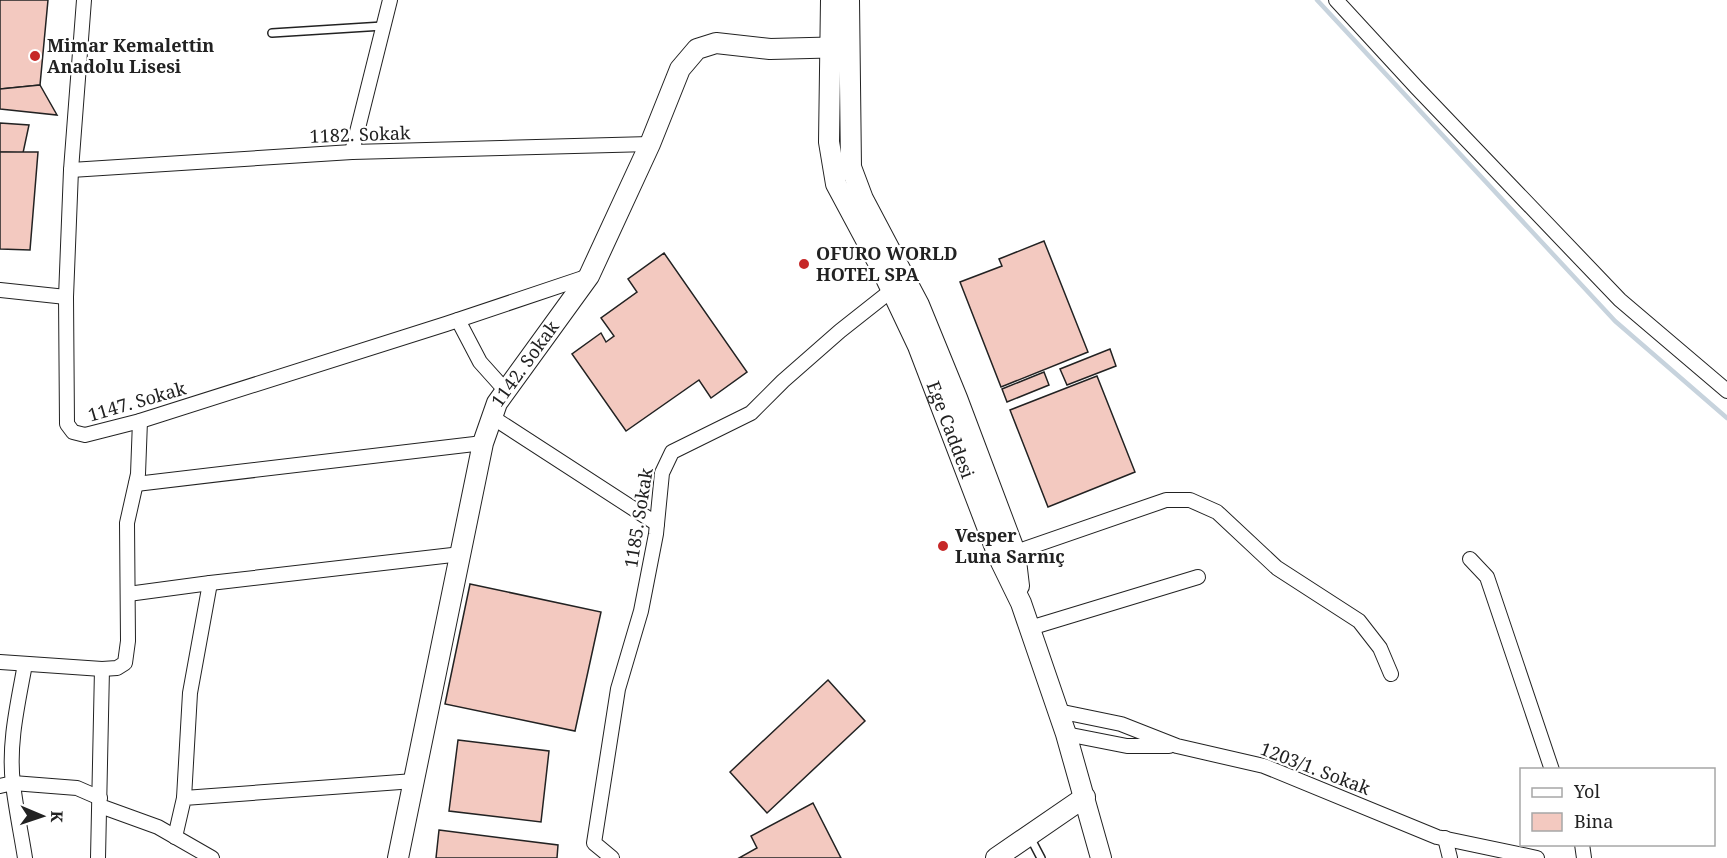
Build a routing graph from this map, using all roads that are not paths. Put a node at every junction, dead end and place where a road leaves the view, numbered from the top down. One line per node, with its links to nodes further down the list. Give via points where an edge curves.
1 (84, 0): 11 (street, 1147. Sokak)
2 (390, 0): 6 (street)
3 (831, 0): 8 (street)
4 (849, 0): 8 (street)
5 (1336, 0): 18 (street, via 1620,300)
6 (383, 26): 7 (lane); 10 (street)
7 (272, 33)
8 (840, 48): 9 (street, 1142. Sokak, via 770,49 716,43 697,49 680,69); 13 (street, Ege Caddesi, via 850,166)
9 (650, 144): 10 (street, 1182. Sokak); 12 (street, 1142. Sokak)
10 (352, 152): 11 (street, 1182. Sokak)
11 (71, 170): 15 (street, 1147. Sokak)
12 (589, 276): 16 (street, 1147. Sokak); 17 (street, 1142. Sokak)
13 (899, 285): 23 (street, 1185. Sokak, via 840,331 751,413 672,452 662,473); 25 (street, Ege Caddesi, via 918,346)
14 (0, 290): 15 (street)
15 (66, 297): 20 (street, 1147. Sokak, via 67,424 73,432 85,435)
16 (458, 320): 17 (street, via 480,362); 20 (street, 1147. Sokak)
17 (506, 390): 19 (street, 1142. Sokak)
18 (1727, 391)
19 (492, 417): 21 (street, 1142. Sokak); 23 (street)
20 (140, 421): 22 (street)
21 (483, 443): 22 (street); 24 (street, 1142. Sokak)
22 (136, 484): 29 (street, via 127,523)
23 (657, 524): 48 (street, 1185. Sokak, via 641,610 618,689)
24 (461, 554): 28 (street); 40 (street, 1142. Sokak)
25 (1007, 555): 30 (street, Ege Caddesi); 34 (street, via 1166,500 1190,500 1217,512 1277,568 1359,621 1380,648)
26 (1470, 560): 39 (street, via 1488,578)
27 (1198, 577): 30 (street)
28 (210, 583): 29 (street); 43 (street, via 190,693)
29 (128, 594): 33 (street, via 125,663)
30 (1030, 628): 35 (street, Ege Caddesi)
31 (0, 662): 32 (street)
32 (25, 664): 33 (street); 38 (street)
33 (102, 669): 44 (street)
34 (1391, 674)
35 (1058, 711): 36 (street, Ege Caddesi); 37 (street, 1203/1. Sokak, via 1121,724)
36 (1066, 734): 37 (street, 1203/1. Sokak, via 1127,746); 42 (street, Ege Caddesi)
37 (1177, 746): 47 (street, 1203/1. Sokak, via 1264,766)
38 (6, 748): 41 (street)
39 (1551, 768)
40 (414, 781): 43 (street); 52 (street, 1142. Sokak)
41 (6, 785): 44 (street, via 77,788); 49 (street)
42 (1085, 797): 45 (street); 57 (street, Ege Caddesi)
43 (184, 798): 46 (street)
44 (100, 802): 46 (street); 50 (street)
45 (1029, 835): 55 (street); 56 (lane)
46 (175, 837): 51 (street)
47 (1441, 838): 58 (street); 59 (street, 1203/1. Sokak)
48 (594, 843): 53 (street, 1185. Sokak); 54 (street)
49 (25, 858)
50 (98, 858)
51 (212, 858)
52 (398, 858)
53 (592, 858)
54 (612, 858)
55 (996, 858)
56 (1041, 858)
57 (1101, 858)
58 (1450, 858)
59 (1537, 858)

